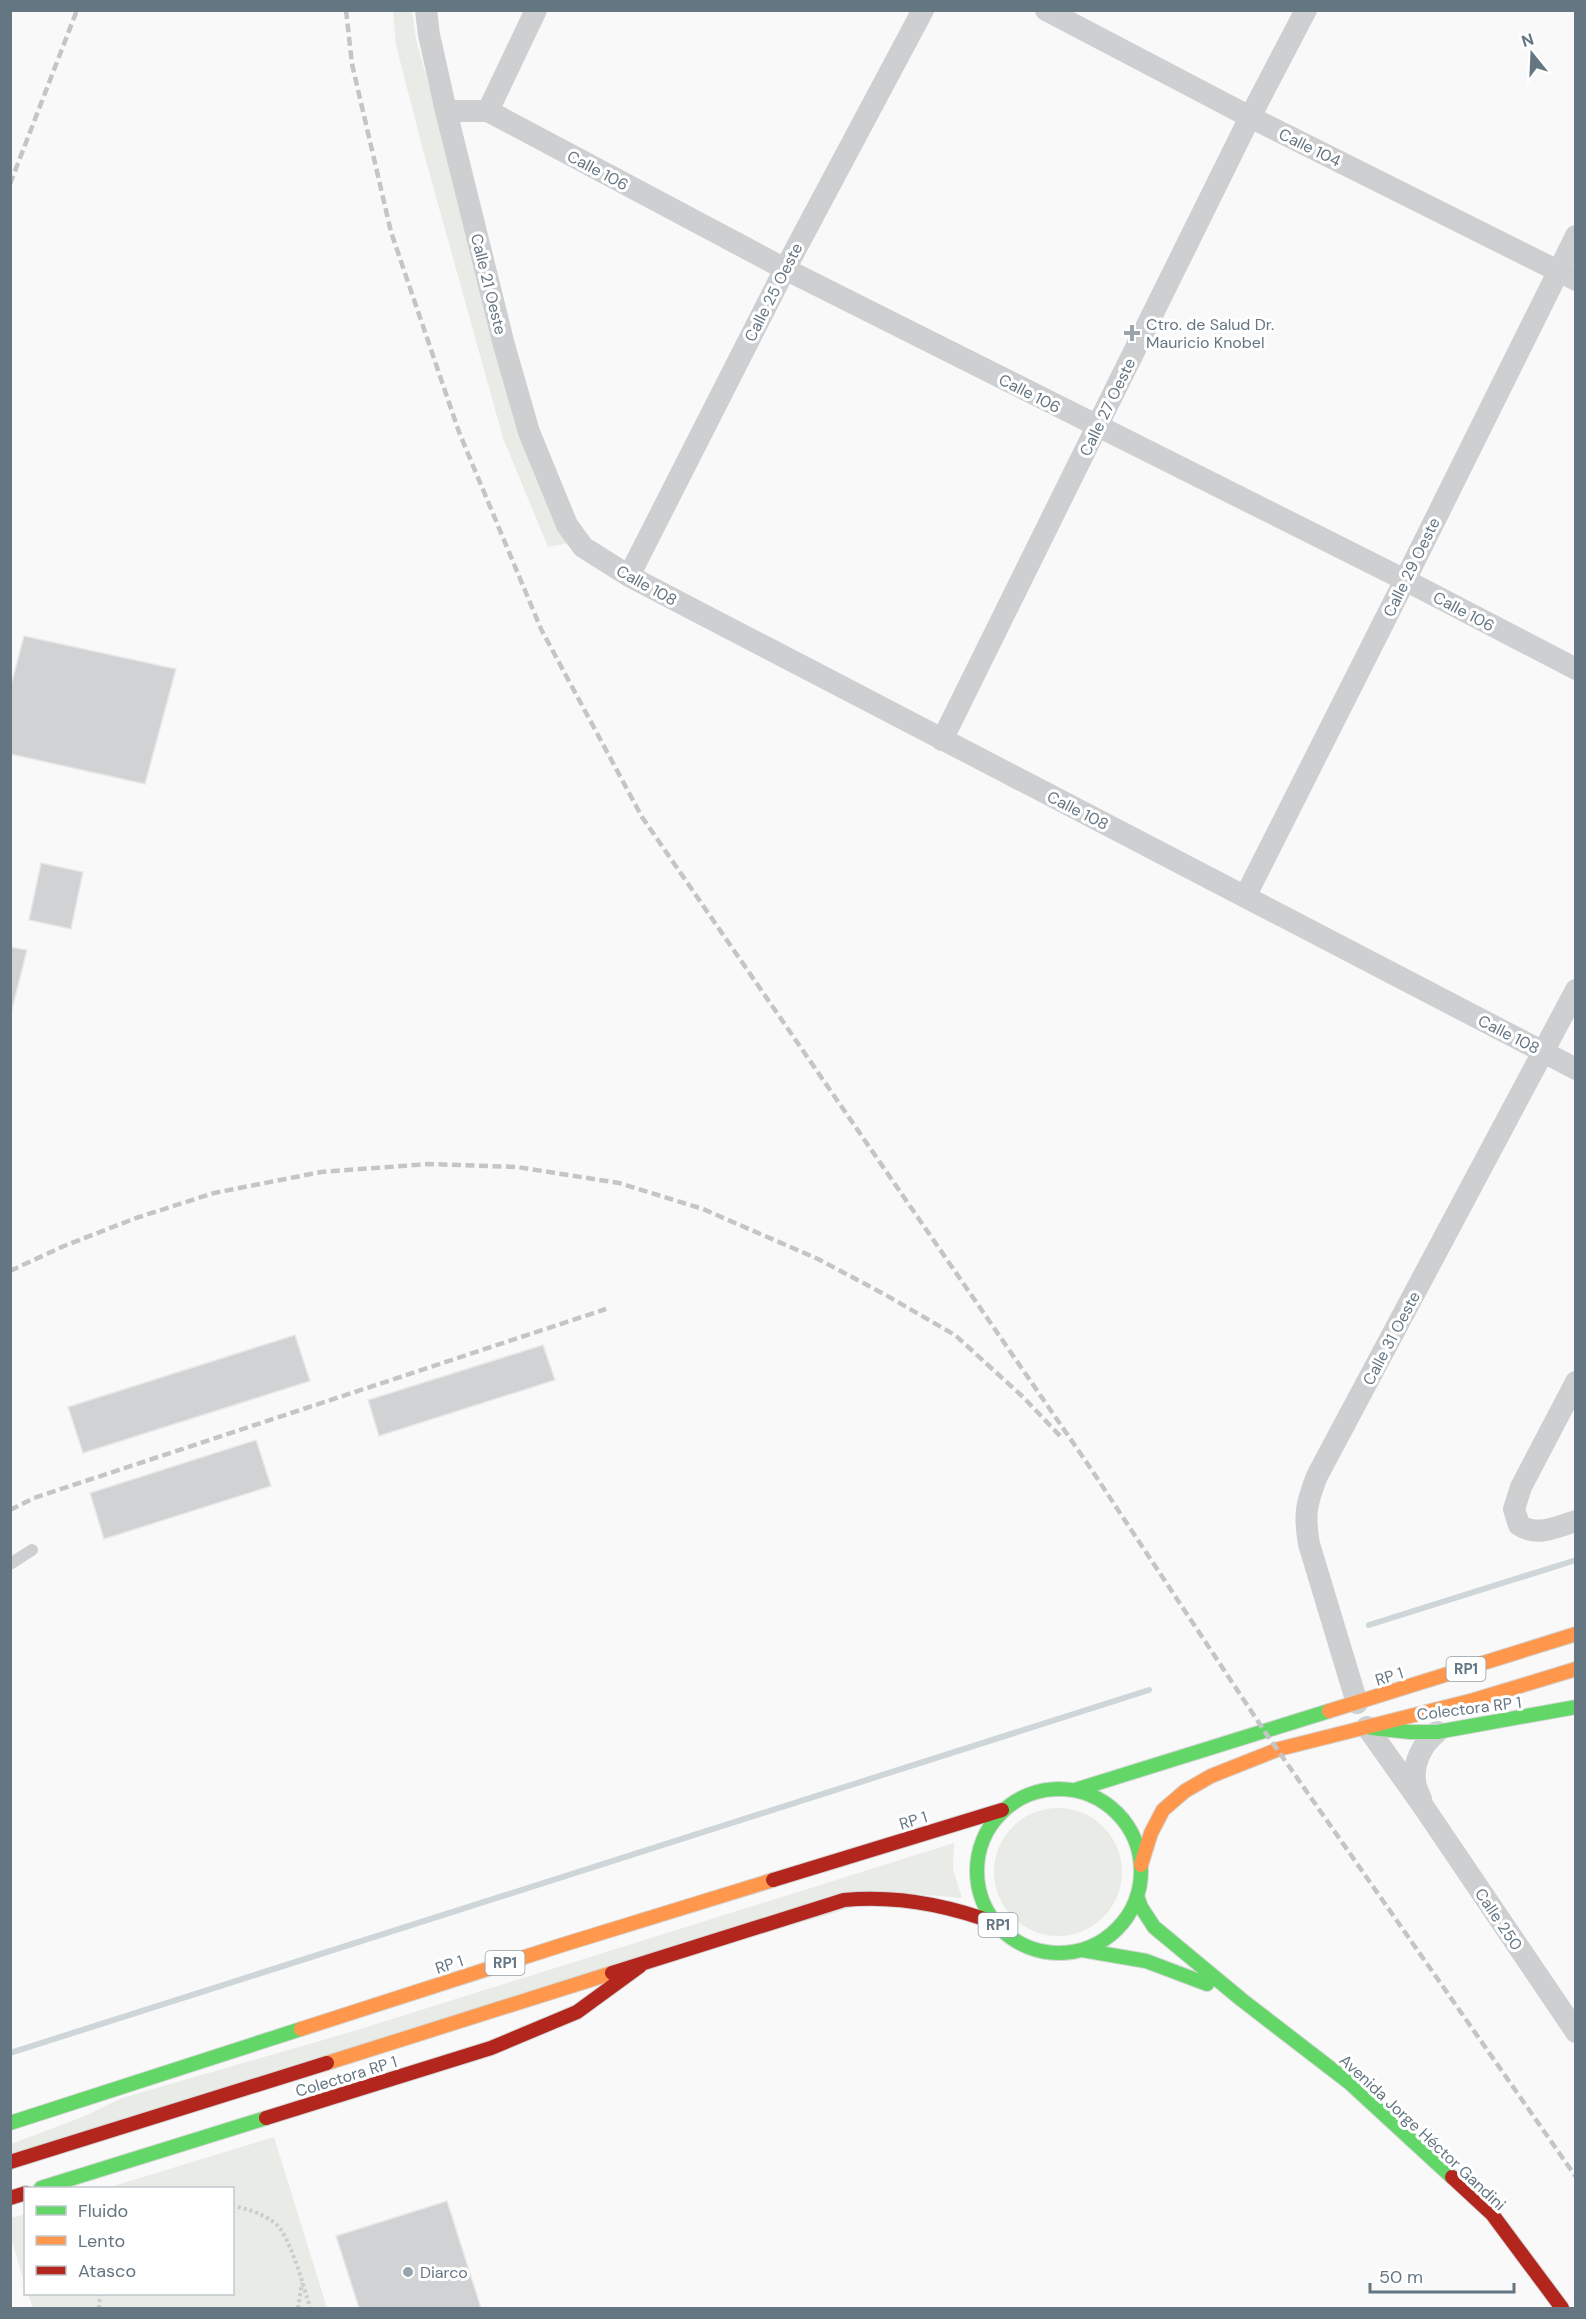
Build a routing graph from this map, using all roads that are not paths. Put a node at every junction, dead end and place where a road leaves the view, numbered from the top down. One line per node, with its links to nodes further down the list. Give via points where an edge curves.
1 (426, 10): 6 (street, Calle 21 Oeste)
2 (536, 10): 7 (street)
3 (923, 10): 10 (street, Calle 25 Oeste)
4 (1046, 10): 8 (street, Calle 104)
5 (1306, 10): 8 (street, Calle 27 Oeste)
6 (446, 111): 7 (street); 13 (street, Calle 21 Oeste, via 529,432 567,525)
7 (488, 111): 10 (street, Calle 106)
8 (1250, 117): 11 (street, Calle 104); 12 (street, Calle 27 Oeste)
9 (1575, 236): 11 (street, Calle 29 Oeste)
10 (785, 269): 12 (street, Calle 106); 14 (street, Calle 25 Oeste)
11 (1567, 275): 15 (street, Calle 29 Oeste)
12 (1098, 427): 15 (street, Calle 106); 17 (street, Calle 27 Oeste)
13 (583, 547): 14 (street, Calle 108)
14 (629, 576): 17 (street, Calle 108)
15 (1405, 580): 16 (street, Calle 106); 18 (street, Calle 29 Oeste)
16 (1575, 669)
17 (942, 740): 18 (street, Calle 108)
18 (1245, 897): 20 (street, Calle 108)
19 (1575, 990): 20 (street, Calle 31 Oeste)
20 (1543, 1052): 21 (street, Calle 108); 28 (street, Calle 31 Oeste, via 1308,1498 1305,1520 1309,1545)
21 (1575, 1069)
22 (1575, 1382): 23 (street, via 1521,1487 1514,1509 1519,1525 1528,1531 1540,1532)
23 (1575, 1521)
24 (32, 1551): 25 (lane)
25 (10, 1564)
26 (1575, 1634): 28 (main road, RP 1 / RP1)
27 (1575, 1670): 30 (main road, RP1)
28 (1357, 1703): 32 (main road, RP 1 / RP1)
29 (1575, 1707): 31 (main road, Colectora RP 1)
30 (1366, 1727): 31 (main road, Colectora RP 1); 33 (street, Calle 250); 35 (main road, RP1, via 1278,1749 1185,1791 1163,1810)
31 (1437, 1732): 33 (street, Calle 250, via 1426,1740 1417,1765 1414,1781)
32 (1075, 1790): 34 (main road, RP1, via 1048,1790 1022,1798); 35 (main road, RP1, via 1100,1799 1121,1816 1135,1839)
33 (1423, 1806): 41 (street, Calle 250)
34 (1002, 1810): 37 (main road, RP1, via 985,1836 978,1861 979,1888); 42 (main road, RP 1 / RP1, via 562,1945)
35 (1141, 1865): 36 (main road, RP1)
36 (1137, 1896): 38 (main road, RP1, via 1118,1928); 40 (main road, Avenida Jorge Héctor Gandini, via 1154,1927)
37 (998, 1924): 38 (main road, RP1, via 1007,1936 1029,1947 1055,1952); 39 (main road, RP1, via 946,1908 864,1897)
38 (1082, 1950): 40 (main road, Avenida Jorge Héctor Gandini, via 1142,1960)
39 (646, 1961): 43 (main road, RP1); 44 (main road, Colectora RP 1, via 577,2012 491,2048)
40 (1242, 2000): 45 (main road, Avenida Jorge Héctor Gandini, via 1351,2084 1492,2214)
41 (1575, 2031)
42 (10, 2123)
43 (10, 2162)
44 (44, 2187)
45 (1562, 2308)

